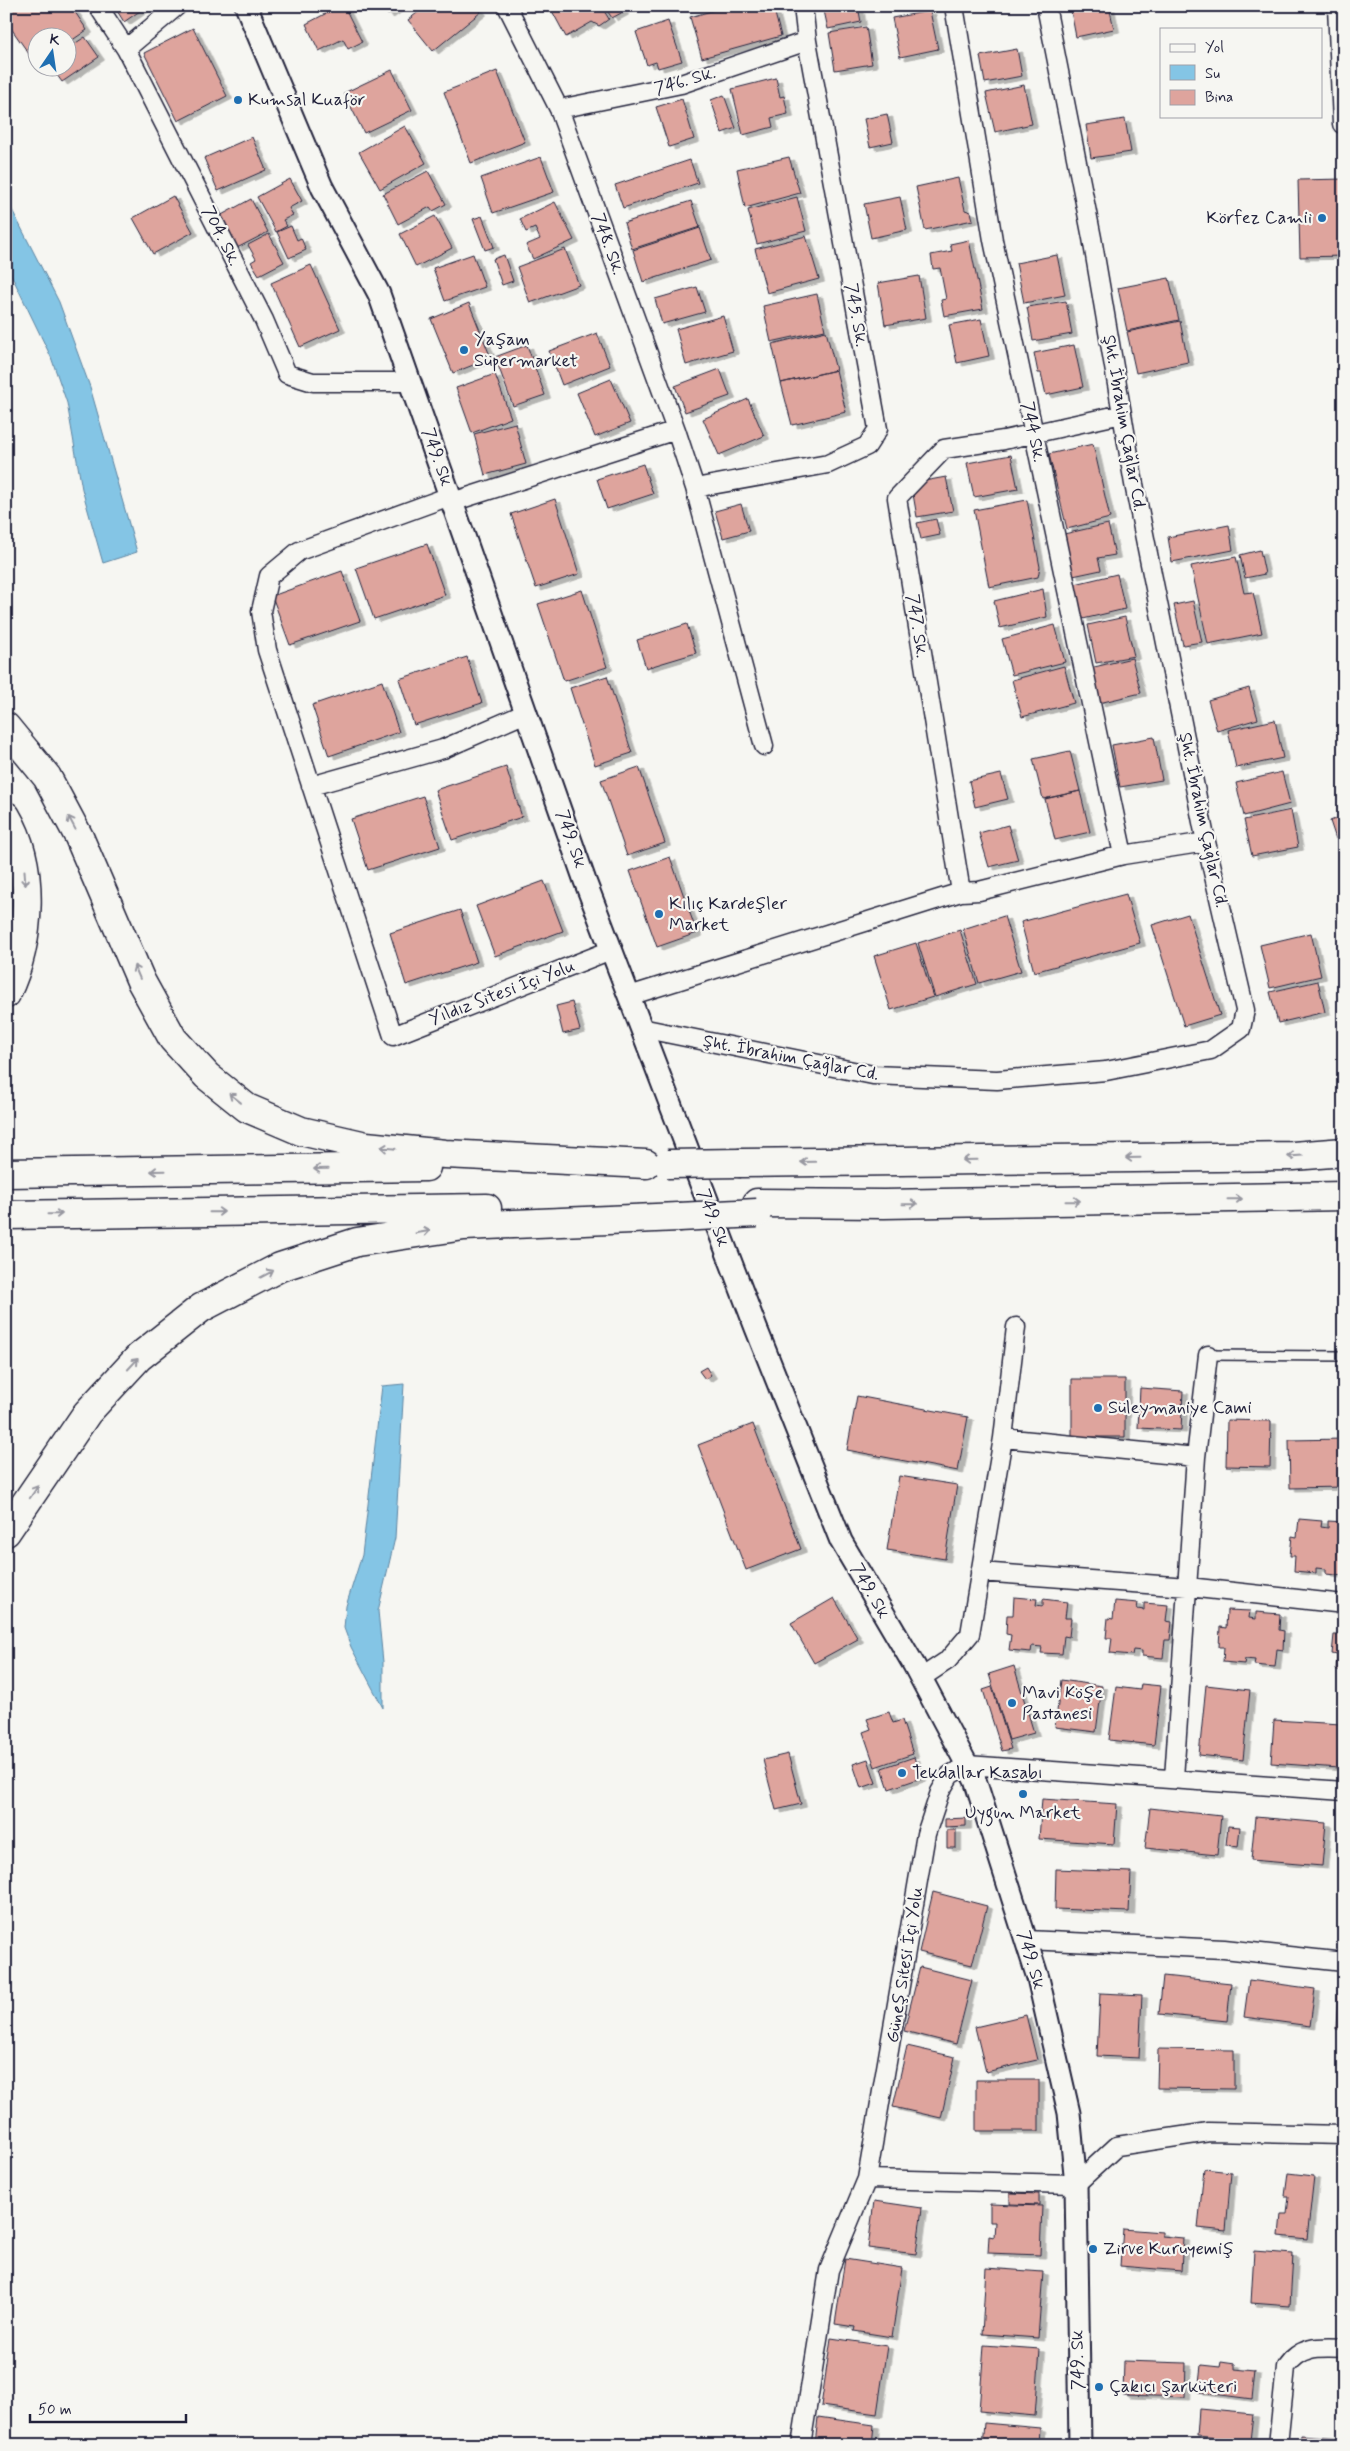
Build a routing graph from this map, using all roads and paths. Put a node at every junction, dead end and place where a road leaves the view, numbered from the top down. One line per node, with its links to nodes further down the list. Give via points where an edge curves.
1 (98, 6): 10 (street, 704. Sk.)
2 (178, 6): 10 (street)
3 (246, 6): 13 (street, 749. Sk, via 322,187 379,294)
4 (507, 6): 11 (street, 748. Sk.)
5 (803, 6): 9 (street, 745. Sk.)
6 (954, 6): 16 (street, 744 Sk., via 993,240)
7 (1046, 6): 14 (street, Şht. İbrahim Çağlar Cd., via 1092,238)
8 (1338, 6): 12 (street)
9 (807, 41): 11 (street, 746. Sk., via 682,84); 17 (street, 745. Sk., via 878,430 867,446 828,464)
10 (126, 49): 13 (street, 704. Sk., via 264,320 287,374 313,382)
11 (559, 109): 15 (street, 748. Sk.)
12 (1342, 124)
13 (410, 382): 18 (street, 749. Sk)
14 (1122, 414): 16 (street); 24 (street, Şht. İbrahim Çağlar Cd.)
15 (676, 430): 17 (street, 748. Sk.); 18 (street)
16 (1033, 434): 25 (street, 744 Sk.); 26 (street, 747. Sk., via 944,449 897,498)
17 (695, 488): 21 (street, 748. Sk.)
18 (451, 499): 19 (street, 749. Sk); 22 (street, via 299,551 269,576 261,611 266,650)
19 (526, 713): 22 (street, via 443,749); 27 (street, 749. Sk)
20 (6, 728): 32 (highway, one-way to 20, via 445,1154 366,1146 301,1131 247,1108 207,1076 173,1039 141,981 80,837 48,777)
21 (764, 746)
22 (311, 786): 27 (street, Yıldız Sitesi İçi Yolu, via 392,1036)
23 (6, 816): 28 (highway, one-way to 28, via 12,825 26,874 26,925 15,977)
24 (1206, 842): 25 (street); 30 (street, Şht. İbrahim Çağlar Cd., via 1245,1010 1241,1029 1211,1050 1106,1071 997,1080 873,1075)
25 (1123, 855): 26 (street, via 979,891)
26 (961, 892): 29 (street)
27 (611, 950): 29 (street, 749. Sk)
28 (6, 994)
29 (629, 996): 30 (street, 749. Sk)
30 (640, 1028): 46 (street, 749. Sk, via 841,1541)
31 (1344, 1152): 32 (highway, one-way to 32, bridge, via 1293,1156)
32 (657, 1164): 33 (highway, one-way to 33)
33 (6, 1173)
34 (1344, 1196): 35 (highway, one-way to 34)
35 (679, 1211): 36 (highway, one-way to 35); 42 (highway, one-way to 35, via 87,1413 140,1357 201,1308 280,1267 357,1242 464,1226)
36 (6, 1215)
37 (1016, 1327): 40 (street)
38 (1208, 1355): 39 (lane); 41 (street)
39 (1344, 1356)
40 (1003, 1438): 41 (street); 43 (street)
41 (1196, 1457): 44 (street)
42 (6, 1532)
43 (980, 1572): 44 (street); 46 (street, via 970,1634 948,1660)
44 (1188, 1587): 45 (street); 48 (street)
45 (1344, 1604)
46 (921, 1678): 47 (street, 749. Sk)
47 (967, 1765): 48 (street); 50 (street, 749. Sk, via 975,1780); 53 (street, Güneş Sitesi İçi Yolu, via 950,1775 940,1792 926,1834)
48 (1174, 1778): 49 (street)
49 (1344, 1791)
50 (1026, 1940): 51 (street, via 1224,1949); 54 (street, 749. Sk, via 1069,2113)
51 (1344, 1962)
52 (1344, 2135): 54 (street, via 1209,2132 1118,2146)
53 (867, 2179): 54 (street); 56 (street, Güneş Sitesi İçi Yolu, via 830,2270)
54 (1076, 2184): 57 (street, 749. Sk)
55 (1344, 2348): 58 (street, via 1314,2347 1290,2361 1286,2367)
56 (801, 2445)
57 (1080, 2445)
58 (1278, 2445)

